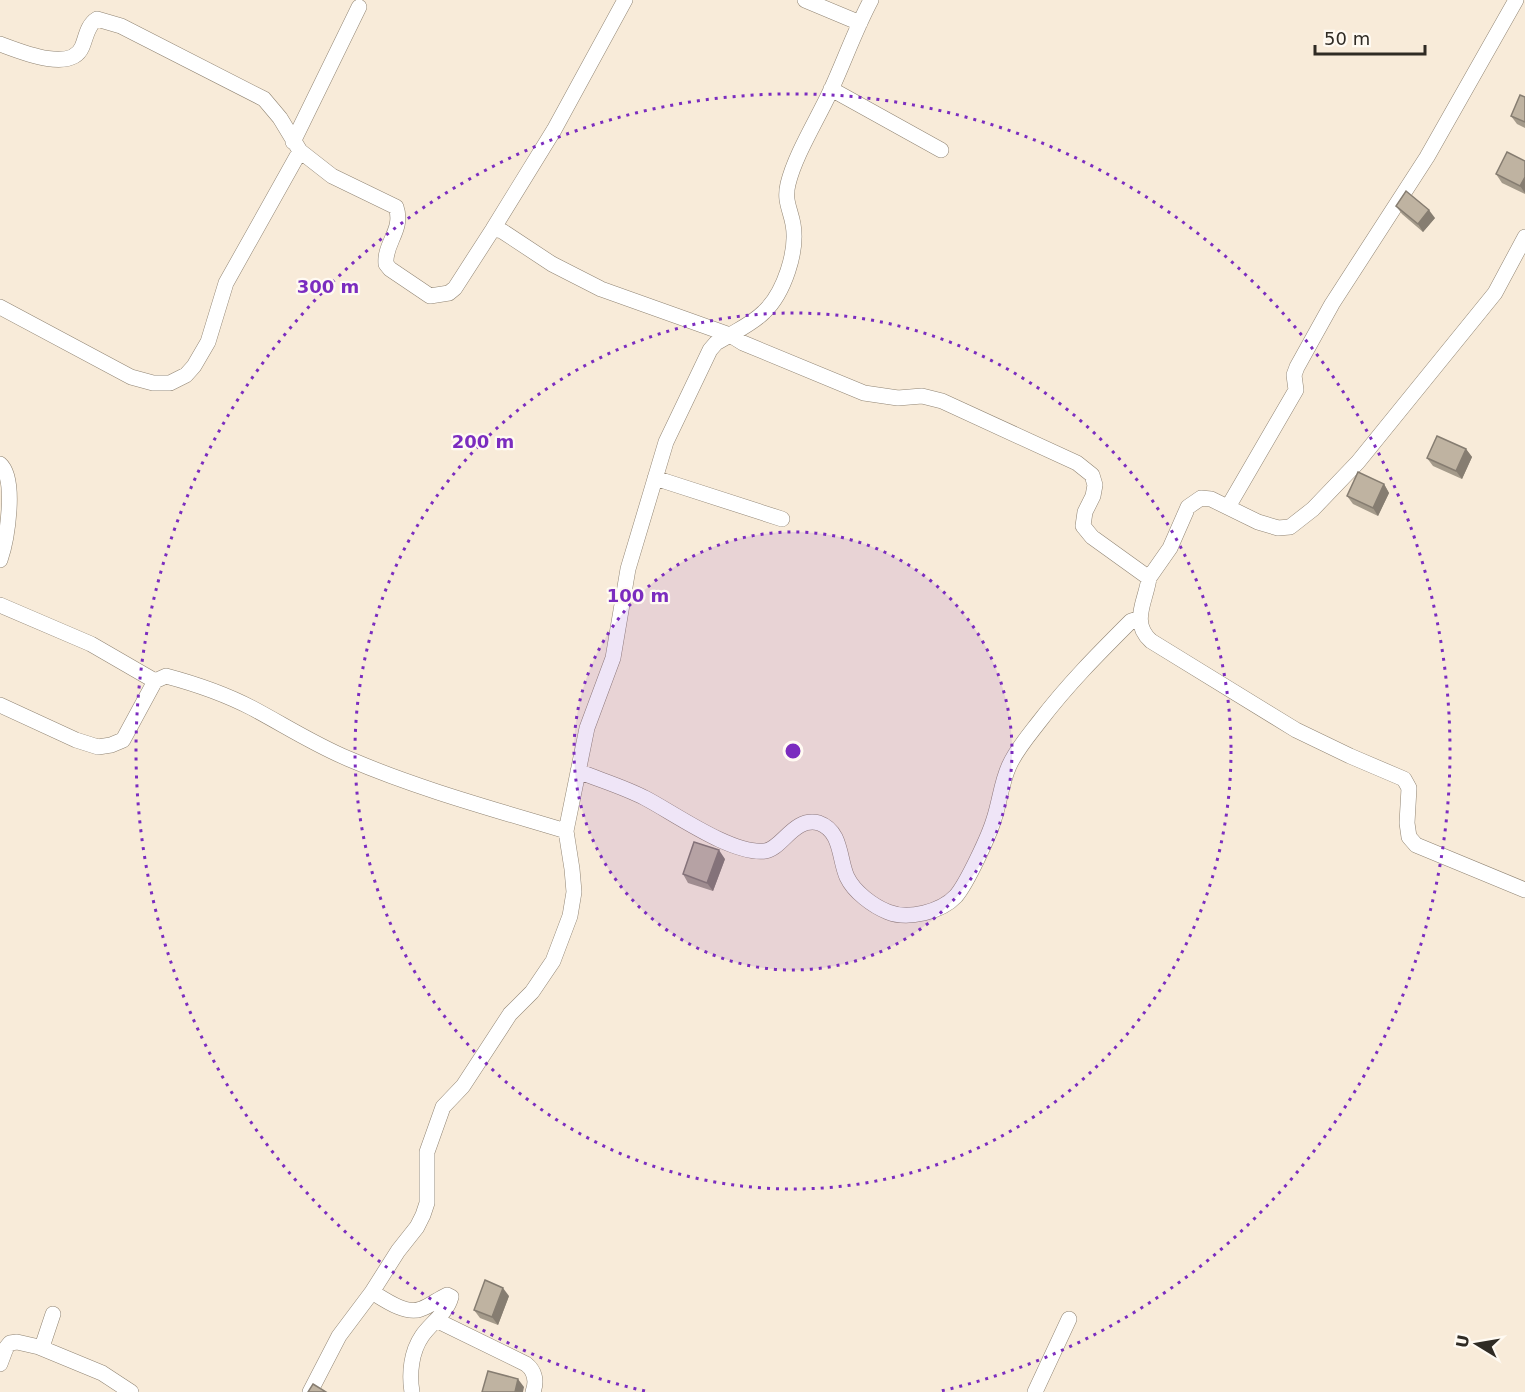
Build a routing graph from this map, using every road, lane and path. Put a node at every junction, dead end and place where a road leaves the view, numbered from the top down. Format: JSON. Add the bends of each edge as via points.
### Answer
{"nodes":[{"id":1,"x":625,"y":0,"type":"edge"},
{"id":2,"x":805,"y":0,"type":"edge"},
{"id":3,"x":871,"y":0,"type":"edge"},
{"id":4,"x":1516,"y":0,"type":"edge"},
{"id":5,"x":359,"y":7,"type":"dead end"},
{"id":6,"x":860,"y":23,"type":"junction"},
{"id":7,"x":0,"y":44,"type":"edge"},
{"id":8,"x":831,"y":89,"type":"junction"},
{"id":9,"x":297,"y":146,"type":"junction"},
{"id":10,"x":941,"y":150,"type":"dead end"},
{"id":11,"x":492,"y":229,"type":"junction"},
{"id":12,"x":1525,"y":237,"type":"edge"},
{"id":13,"x":0,"y":307,"type":"edge"},
{"id":14,"x":730,"y":335,"type":"junction"},
{"id":15,"x":0,"y":464,"type":"edge"},
{"id":16,"x":655,"y":478,"type":"junction"},
{"id":17,"x":1228,"y":507,"type":"junction"},
{"id":18,"x":782,"y":519,"type":"dead end"},
{"id":19,"x":0,"y":560,"type":"edge"},
{"id":20,"x":1149,"y":578,"type":"junction"},
{"id":21,"x":0,"y":605,"type":"edge"},
{"id":22,"x":1140,"y":618,"type":"junction"},
{"id":23,"x":155,"y":681,"type":"junction"},
{"id":24,"x":0,"y":705,"type":"edge"},
{"id":25,"x":578,"y":771,"type":"junction"},
{"id":26,"x":566,"y":831,"type":"junction"},
{"id":27,"x":1525,"y":890,"type":"edge"},
{"id":28,"x":372,"y":1292,"type":"junction"},
{"id":29,"x":53,"y":1314,"type":"dead end"},
{"id":30,"x":1069,"y":1319,"type":"dead end"},
{"id":31,"x":436,"y":1320,"type":"junction"},
{"id":32,"x":39,"y":1347,"type":"junction"},
{"id":33,"x":0,"y":1365,"type":"edge"},
{"id":34,"x":132,"y":1392,"type":"edge"},
{"id":35,"x":310,"y":1392,"type":"edge"},
{"id":36,"x":412,"y":1392,"type":"edge"},
{"id":37,"x":533,"y":1392,"type":"edge"},
{"id":38,"x":1035,"y":1392,"type":"edge"}],
"edges":[{"from":1,"to":11,"type":"street","via":[[554,130]]},
{"from":2,"to":6,"type":"street"},
{"from":3,"to":6,"type":"street"},
{"from":4,"to":17,"type":"street","via":[[1427,157],[1332,304],[1297,367],[1296,390]]},
{"from":5,"to":9,"type":"street"},
{"from":6,"to":8,"type":"street"},
{"from":7,"to":9,"type":"street","via":[[31,55],[71,58],[81,51],[94,21],[121,26],[264,99]]},
{"from":8,"to":10,"type":"street"},
{"from":8,"to":14,"type":"street","via":[[788,183],[787,206],[793,223],[794,248],[791,265],[766,310]]},
{"from":9,"to":11,"type":"street","via":[[332,176],[396,207],[399,222],[386,264],[430,296],[443,296],[455,288]]},
{"from":9,"to":13,"type":"street","via":[[226,283],[208,342],[186,375],[170,383],[131,377]]},
{"from":11,"to":14,"type":"street","via":[[502,231],[552,264],[601,289]]},
{"from":12,"to":17,"type":"street","via":[[1495,293],[1358,462],[1313,509],[1290,527],[1278,528]]},
{"from":14,"to":16,"type":"street","via":[[710,350],[666,442]]},
{"from":14,"to":20,"type":"street","via":[[864,393],[942,401],[1077,463],[1092,475],[1095,485],[1083,526],[1092,537]]},
{"from":15,"to":19,"type":"street","via":[[4,467],[10,502],[7,540]]},
{"from":16,"to":18,"type":"street"},
{"from":16,"to":25,"type":"street","via":[[628,569],[613,658],[587,728]]},
{"from":17,"to":20,"type":"street","via":[[1201,498],[1188,507],[1170,548]]},
{"from":20,"to":22,"type":"street"},
{"from":21,"to":23,"type":"street","via":[[91,644]]},
{"from":22,"to":25,"type":"street","via":[[1131,621],[1068,685],[1026,739],[1009,765],[994,819],[964,885],[954,898],[928,911],[901,915],[888,912],[860,894],[846,875],[842,854],[825,826],[806,823],[765,851],[743,848],[682,820],[644,797]]},
{"from":22,"to":27,"type":"street","via":[[1144,634],[1151,641],[1296,730],[1404,779],[1409,788],[1409,837],[1416,846]]},
{"from":23,"to":24,"type":"street","via":[[123,740],[111,746],[98,747],[76,740]]},
{"from":23,"to":26,"type":"street","via":[[166,676],[212,690],[357,763],[440,794]]},
{"from":25,"to":26,"type":"street"},
{"from":26,"to":28,"type":"street","via":[[574,892],[570,916],[553,962],[510,1014],[463,1086],[443,1107],[427,1152],[427,1203],[423,1215]]},
{"from":28,"to":31,"type":"street","via":[[414,1312],[450,1296]]},
{"from":28,"to":35,"type":"street","via":[[339,1336]]},
{"from":29,"to":32,"type":"street"},
{"from":30,"to":38,"type":"street"},
{"from":31,"to":36,"type":"street","via":[[421,1337],[412,1361]]},
{"from":31,"to":37,"type":"street","via":[[526,1364],[535,1374]]},
{"from":32,"to":33,"type":"street","via":[[10,1343]]},
{"from":32,"to":34,"type":"street","via":[[102,1373]]}]}
